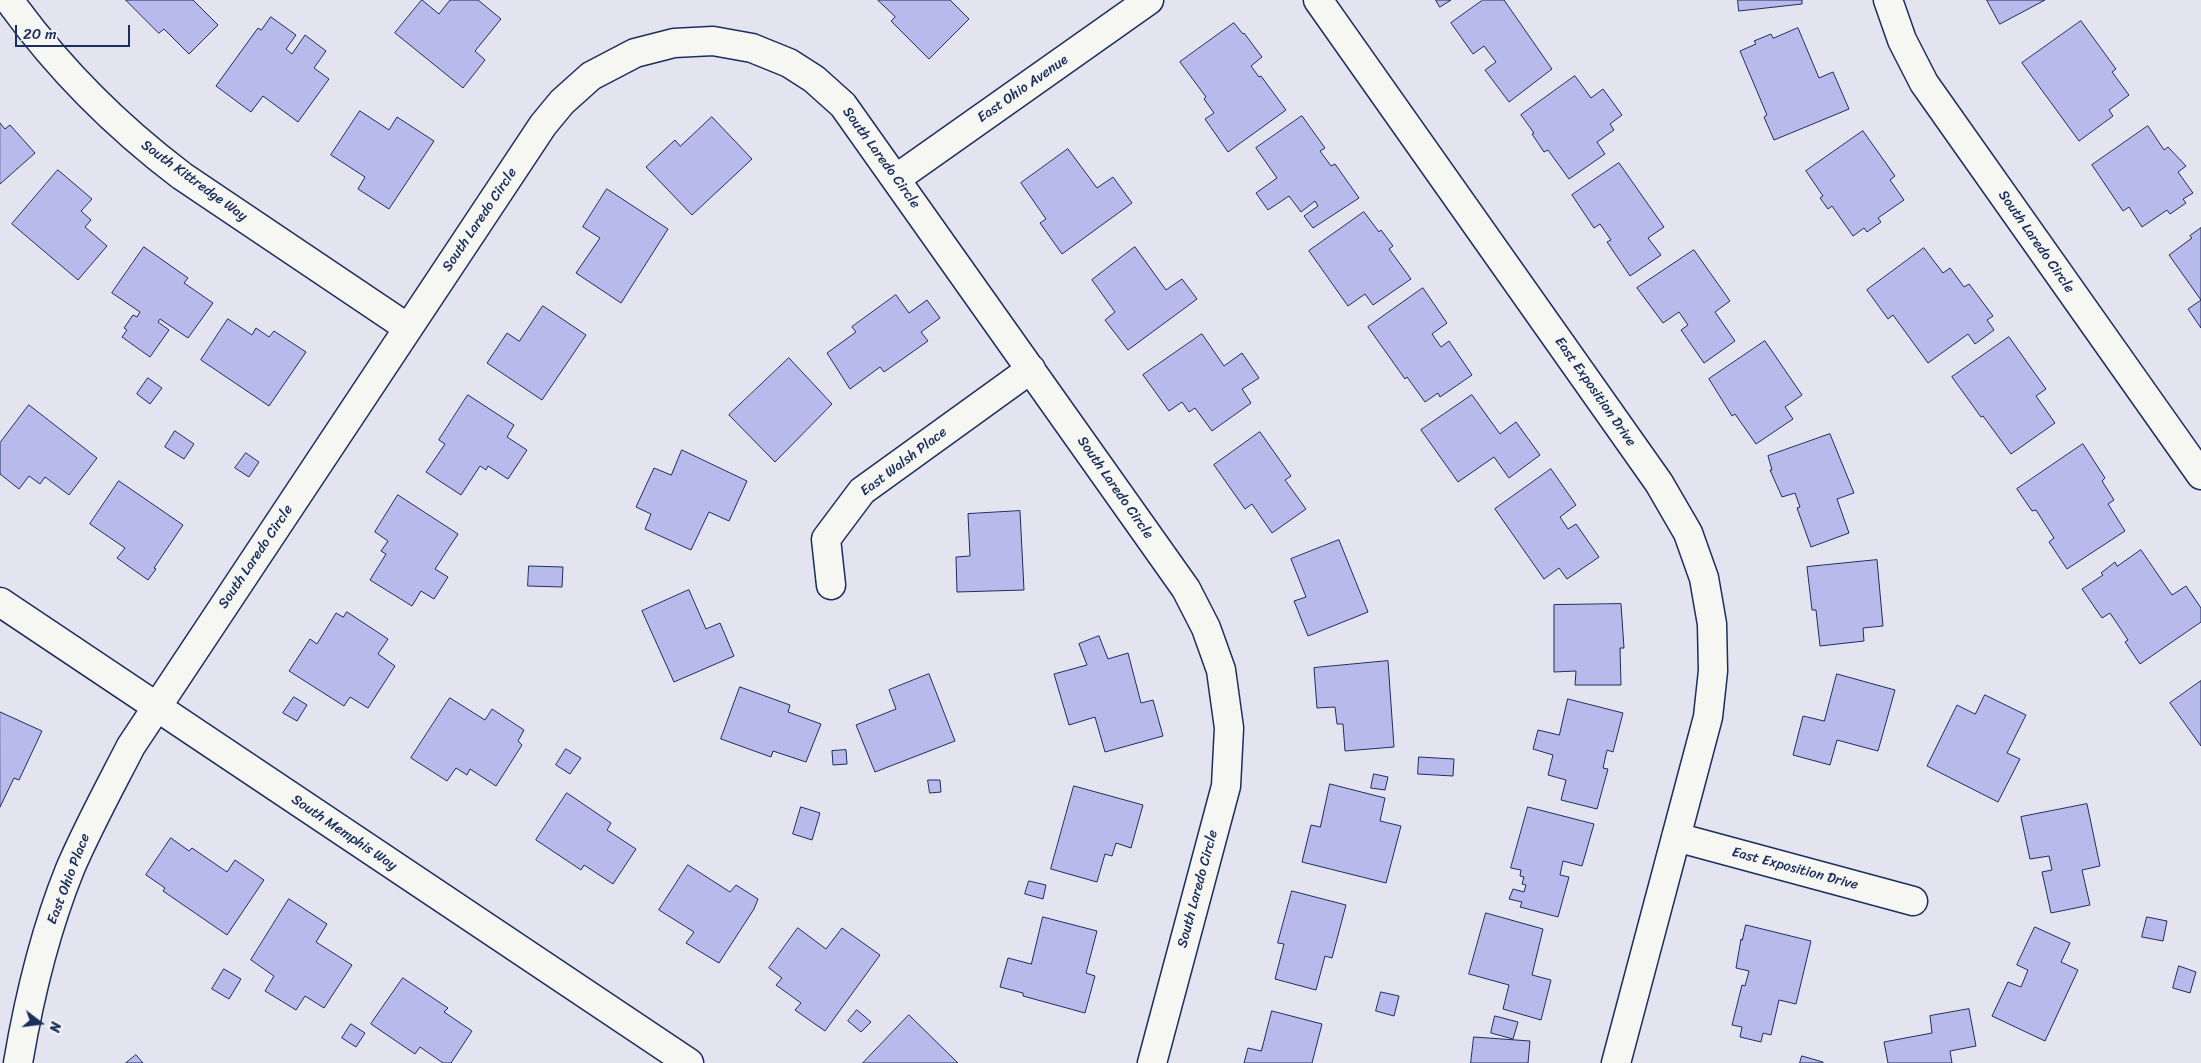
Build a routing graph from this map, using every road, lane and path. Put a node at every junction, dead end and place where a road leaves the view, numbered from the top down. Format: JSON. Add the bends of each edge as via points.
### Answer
{"nodes":[{"id":1,"x":9,"y":0,"type":"edge"},
{"id":2,"x":1149,"y":0,"type":"edge"},
{"id":3,"x":1318,"y":0,"type":"edge"},
{"id":4,"x":1888,"y":0,"type":"edge"},
{"id":5,"x":896,"y":178,"type":"junction"},
{"id":6,"x":408,"y":328,"type":"junction"},
{"id":7,"x":1031,"y":369,"type":"junction"},
{"id":8,"x":2201,"y":476,"type":"edge"},
{"id":9,"x":831,"y":585,"type":"dead end"},
{"id":10,"x":0,"y":602,"type":"edge"},
{"id":11,"x":156,"y":708,"type":"junction"},
{"id":12,"x":1676,"y":837,"type":"junction"},
{"id":13,"x":1913,"y":901,"type":"dead end"},
{"id":14,"x":18,"y":1063,"type":"edge"},
{"id":15,"x":689,"y":1063,"type":"edge"},
{"id":16,"x":1152,"y":1063,"type":"edge"},
{"id":17,"x":1616,"y":1063,"type":"edge"}],
"edges":[{"from":1,"to":6,"type":"street","name":"South Kittredge Way","via":[[84,91],[148,150]]},
{"from":2,"to":5,"type":"street","name":"East Ohio Avenue"},
{"from":3,"to":12,"type":"street","name":"East Exposition Drive","via":[[1659,483],[1688,534],[1704,578],[1712,624],[1713,671],[1708,717]]},
{"from":4,"to":8,"type":"street","name":"South Laredo Circle","via":[[1902,40],[1924,83]]},
{"from":5,"to":6,"type":"street","name":"South Laredo Circle","via":[[843,105],[814,79],[789,63],[752,48],[713,41],[674,43],[635,53],[592,76],[562,102],[543,125]]},
{"from":5,"to":7,"type":"street","name":"South Laredo Circle"},
{"from":6,"to":11,"type":"street","name":"South Laredo Circle"},
{"from":7,"to":9,"type":"street","name":"East Walsh Place","via":[[862,491],[826,539]]},
{"from":7,"to":16,"type":"street","name":"South Laredo Circle","via":[[1186,589],[1206,628],[1221,670],[1229,728],[1226,786]]},
{"from":10,"to":11,"type":"street","name":"South Memphis Way"},
{"from":11,"to":14,"type":"street","name":"East Ohio Place","via":[[131,746],[70,870],[40,958]]},
{"from":11,"to":15,"type":"street","name":"South Memphis Way"},
{"from":12,"to":13,"type":"street","name":"East Exposition Drive"},
{"from":12,"to":17,"type":"street","name":"East Exposition Drive"}]}
